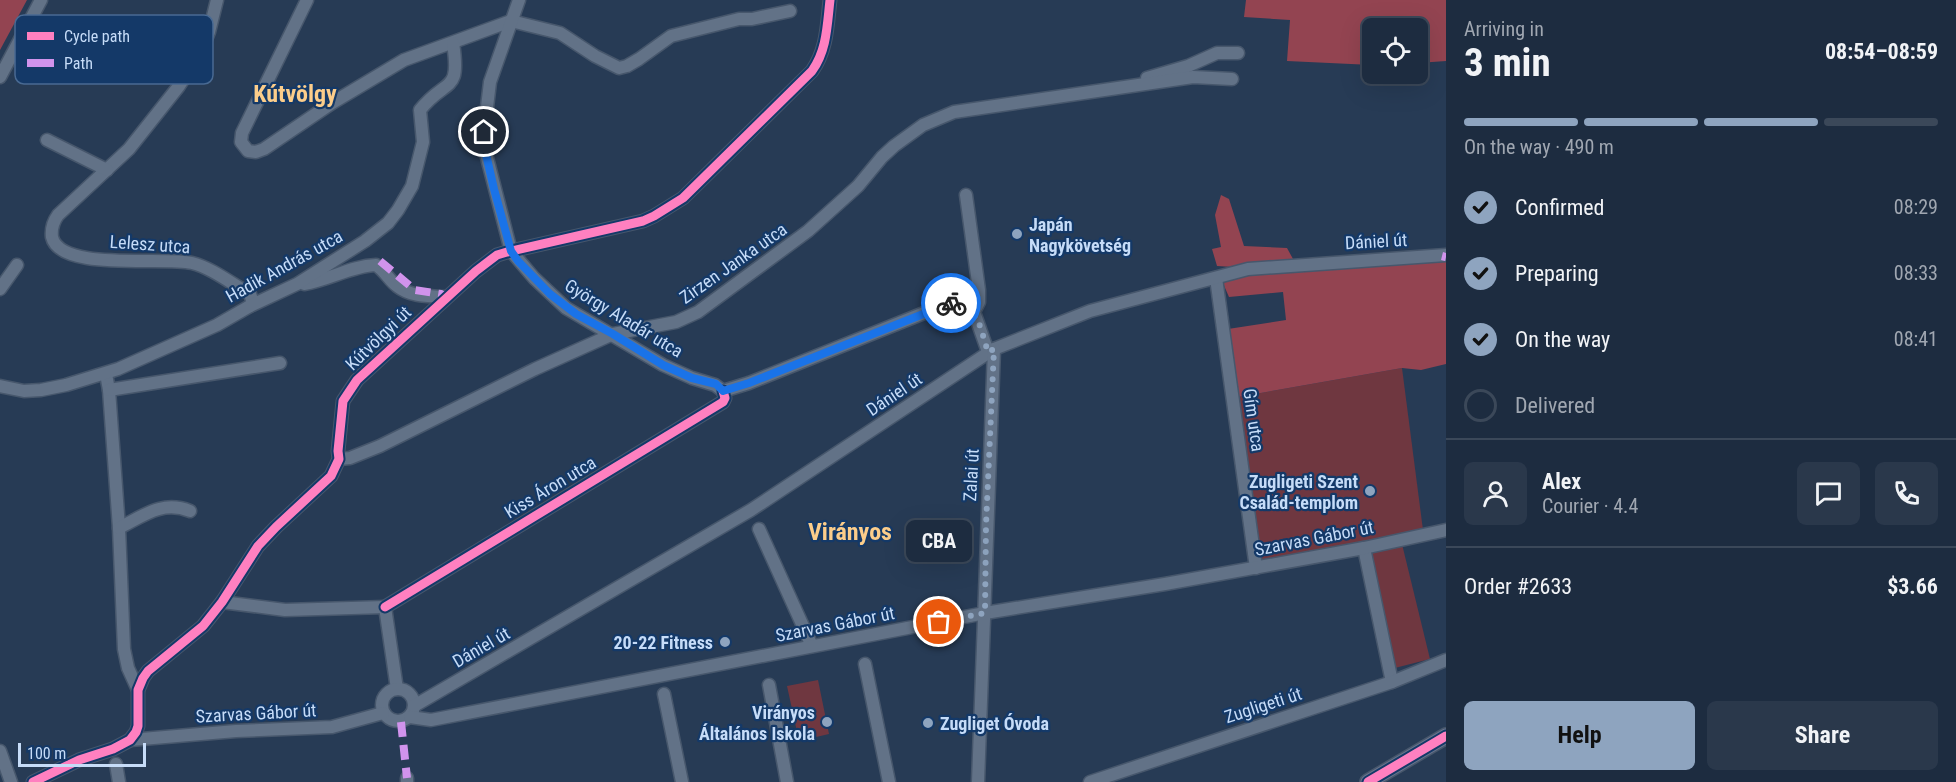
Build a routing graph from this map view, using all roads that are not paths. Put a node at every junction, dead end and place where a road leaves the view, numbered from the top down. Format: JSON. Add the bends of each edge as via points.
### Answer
{"nodes":[{"id":1,"x":40,"y":0,"type":"edge"},
{"id":2,"x":217,"y":0,"type":"edge"},
{"id":3,"x":307,"y":0,"type":"edge"},
{"id":4,"x":519,"y":0,"type":"edge"},
{"id":5,"x":830,"y":0,"type":"edge"},
{"id":6,"x":790,"y":11,"type":"dead end"},
{"id":7,"x":32,"y":15,"type":"edge"},
{"id":8,"x":213,"y":16,"type":"edge"},
{"id":9,"x":511,"y":21,"type":"junction"},
{"id":10,"x":453,"y":43,"type":"junction"},
{"id":11,"x":15,"y":48,"type":"edge"},
{"id":12,"x":1238,"y":53,"type":"dead end"},
{"id":13,"x":0,"y":77,"type":"edge"},
{"id":14,"x":1233,"y":79,"type":"dead end"},
{"id":15,"x":179,"y":84,"type":"edge"},
{"id":16,"x":1129,"y":86,"type":"junction"},
{"id":17,"x":47,"y":140,"type":"dead end"},
{"id":18,"x":107,"y":170,"type":"junction"},
{"id":19,"x":966,"y":195,"type":"dead end"},
{"id":20,"x":511,"y":251,"type":"junction"},
{"id":21,"x":1446,"y":255,"type":"edge"},
{"id":22,"x":18,"y":265,"type":"dead end"},
{"id":23,"x":1216,"y":278,"type":"junction"},
{"id":24,"x":297,"y":284,"type":"junction"},
{"id":25,"x":0,"y":288,"type":"edge"},
{"id":26,"x":445,"y":297,"type":"junction"},
{"id":27,"x":250,"y":306,"type":"junction"},
{"id":28,"x":975,"y":312,"type":"junction"},
{"id":29,"x":613,"y":334,"type":"junction"},
{"id":30,"x":991,"y":351,"type":"junction"},
{"id":31,"x":280,"y":363,"type":"dead end"},
{"id":32,"x":106,"y":374,"type":"junction"},
{"id":33,"x":0,"y":386,"type":"edge"},
{"id":34,"x":109,"y":390,"type":"junction"},
{"id":35,"x":723,"y":391,"type":"junction"},
{"id":36,"x":339,"y":459,"type":"junction"},
{"id":37,"x":190,"y":511,"type":"dead end"},
{"id":38,"x":119,"y":528,"type":"junction"},
{"id":39,"x":759,"y":529,"type":"dead end"},
{"id":40,"x":1446,"y":530,"type":"edge"},
{"id":41,"x":1364,"y":548,"type":"junction"},
{"id":42,"x":1256,"y":568,"type":"junction"},
{"id":43,"x":222,"y":602,"type":"junction"},
{"id":44,"x":385,"y":607,"type":"junction"},
{"id":45,"x":985,"y":613,"type":"junction"},
{"id":46,"x":812,"y":646,"type":"junction"},
{"id":47,"x":1446,"y":660,"type":"edge"},
{"id":48,"x":865,"y":664,"type":"dead end"},
{"id":49,"x":1392,"y":682,"type":"junction"},
{"id":50,"x":769,"y":685,"type":"dead end"},
{"id":51,"x":397,"y":689,"type":"junction"},
{"id":52,"x":138,"y":690,"type":"junction"},
{"id":53,"x":664,"y":693,"type":"dead end"},
{"id":54,"x":412,"y":711,"type":"junction"},
{"id":55,"x":383,"y":713,"type":"junction"},
{"id":56,"x":1446,"y":736,"type":"edge"},
{"id":57,"x":130,"y":740,"type":"junction"},
{"id":58,"x":0,"y":751,"type":"edge"},
{"id":59,"x":116,"y":764,"type":"dead end"},
{"id":60,"x":10,"y":782,"type":"edge"},
{"id":61,"x":33,"y":782,"type":"edge"},
{"id":62,"x":119,"y":782,"type":"edge"},
{"id":63,"x":682,"y":782,"type":"edge"},
{"id":64,"x":787,"y":782,"type":"edge"},
{"id":65,"x":889,"y":782,"type":"edge"},
{"id":66,"x":978,"y":782,"type":"edge"},
{"id":67,"x":1090,"y":782,"type":"edge"},
{"id":68,"x":1368,"y":782,"type":"edge"}],
"edges":[{"from":1,"to":7,"type":"street"},
{"from":2,"to":8,"type":"street"},
{"from":3,"to":10,"type":"street","via":[[242,133],[241,142],[248,151],[264,149],[404,60]]},
{"from":4,"to":9,"type":"street","name":"György Aladár utca"},
{"from":5,"to":20,"type":"street","name":"Kútvölgyi út","via":[[824,49],[812,71],[683,198],[643,221]]},
{"from":6,"to":9,"type":"street","via":[[671,36],[619,68],[560,33]]},
{"from":9,"to":10,"type":"street"},
{"from":9,"to":20,"type":"street","name":"György Aladár utca","via":[[490,82],[484,132],[485,150]]},
{"from":10,"to":24,"type":"street","name":"Hadik András utca","via":[[454,79],[420,110],[420,158],[412,186],[398,210],[365,242]]},
{"from":11,"to":13,"type":"street"},
{"from":12,"to":16,"type":"street","name":"Zirzen Janka utca","via":[[1217,53]]},
{"from":14,"to":16,"type":"street","name":"Zirzen Janka utca","via":[[1193,77]]},
{"from":15,"to":18,"type":"street","via":[[129,149]]},
{"from":16,"to":29,"type":"street","name":"Zirzen Janka utca","via":[[939,117],[894,146],[816,225],[710,305],[676,322]]},
{"from":17,"to":18,"type":"street"},
{"from":18,"to":27,"type":"street","name":"Lelesz utca","via":[[54,220],[54,242],[67,253],[84,259],[192,263],[250,294]]},
{"from":19,"to":28,"type":"street","name":"Zalai út","via":[[980,290]]},
{"from":20,"to":26,"type":"street","name":"Kútvölgyi út","via":[[497,255]]},
{"from":20,"to":29,"type":"street","name":"György Aladár utca","via":[[566,308]]},
{"from":21,"to":23,"type":"street","name":"Dániel út","via":[[1248,268]]},
{"from":22,"to":25,"type":"street"},
{"from":23,"to":30,"type":"street","name":"Dániel út","via":[[1090,311]]},
{"from":23,"to":42,"type":"street","name":"Gím utca"},
{"from":24,"to":26,"type":"street","via":[[376,264],[395,285],[411,294]]},
{"from":24,"to":27,"type":"street","name":"Hadik András utca"},
{"from":26,"to":36,"type":"street","name":"Kútvölgyi út","via":[[347,393],[341,411]]},
{"from":27,"to":32,"type":"street","name":"Hadik András utca","via":[[217,325]]},
{"from":28,"to":30,"type":"street","name":"Zalai út"},
{"from":28,"to":35,"type":"street","via":[[958,303],[944,305]]},
{"from":29,"to":35,"type":"street","name":"György Aladár utca","via":[[663,365],[716,384]]},
{"from":29,"to":36,"type":"street","name":"Zirzen Janka utca","via":[[380,446]]},
{"from":30,"to":45,"type":"street","name":"Zalai út"},
{"from":30,"to":54,"type":"street","name":"Dániel út","via":[[752,510]]},
{"from":31,"to":34,"type":"street"},
{"from":32,"to":33,"type":"street","name":"Hadik András utca","via":[[41,390]]},
{"from":32,"to":34,"type":"street"},
{"from":34,"to":38,"type":"street"},
{"from":35,"to":44,"type":"street","name":"Kiss Áron utca","via":[[723,402]]},
{"from":36,"to":43,"type":"street","via":[[331,476],[258,546]]},
{"from":37,"to":38,"type":"street","via":[[180,507],[156,508]]},
{"from":38,"to":52,"type":"street","via":[[124,649]]},
{"from":39,"to":46,"type":"street"},
{"from":40,"to":41,"type":"street","name":"Szarvas Gábor út"},
{"from":41,"to":42,"type":"street","name":"Szarvas Gábor út"},
{"from":41,"to":49,"type":"street"},
{"from":42,"to":45,"type":"street","name":"Szarvas Gábor út"},
{"from":43,"to":44,"type":"street","via":[[285,610]]},
{"from":43,"to":52,"type":"street","via":[[203,626],[148,671]]},
{"from":44,"to":51,"type":"street"},
{"from":45,"to":46,"type":"street","name":"Szarvas Gábor út"},
{"from":45,"to":66,"type":"street","name":"Zalai út"},
{"from":46,"to":54,"type":"street","name":"Szarvas Gábor út","via":[[431,720]]},
{"from":47,"to":49,"type":"street","name":"Zugligeti út"},
{"from":48,"to":65,"type":"street"},
{"from":49,"to":67,"type":"street","name":"Zugligeti út"},
{"from":50,"to":64,"type":"street"},
{"from":51,"to":54,"type":"street","via":[[409,694]]},
{"from":51,"to":55,"type":"street","via":[[383,697]]},
{"from":52,"to":57,"type":"street","via":[[138,726]]},
{"from":53,"to":63,"type":"street"},
{"from":54,"to":55,"type":"street","via":[[400,722]]},
{"from":55,"to":57,"type":"street","name":"Szarvas Gábor út","via":[[332,727]]},
{"from":56,"to":68,"type":"main road"},
{"from":57,"to":61,"type":"street"},
{"from":58,"to":60,"type":"street"},
{"from":59,"to":62,"type":"street"}]}
